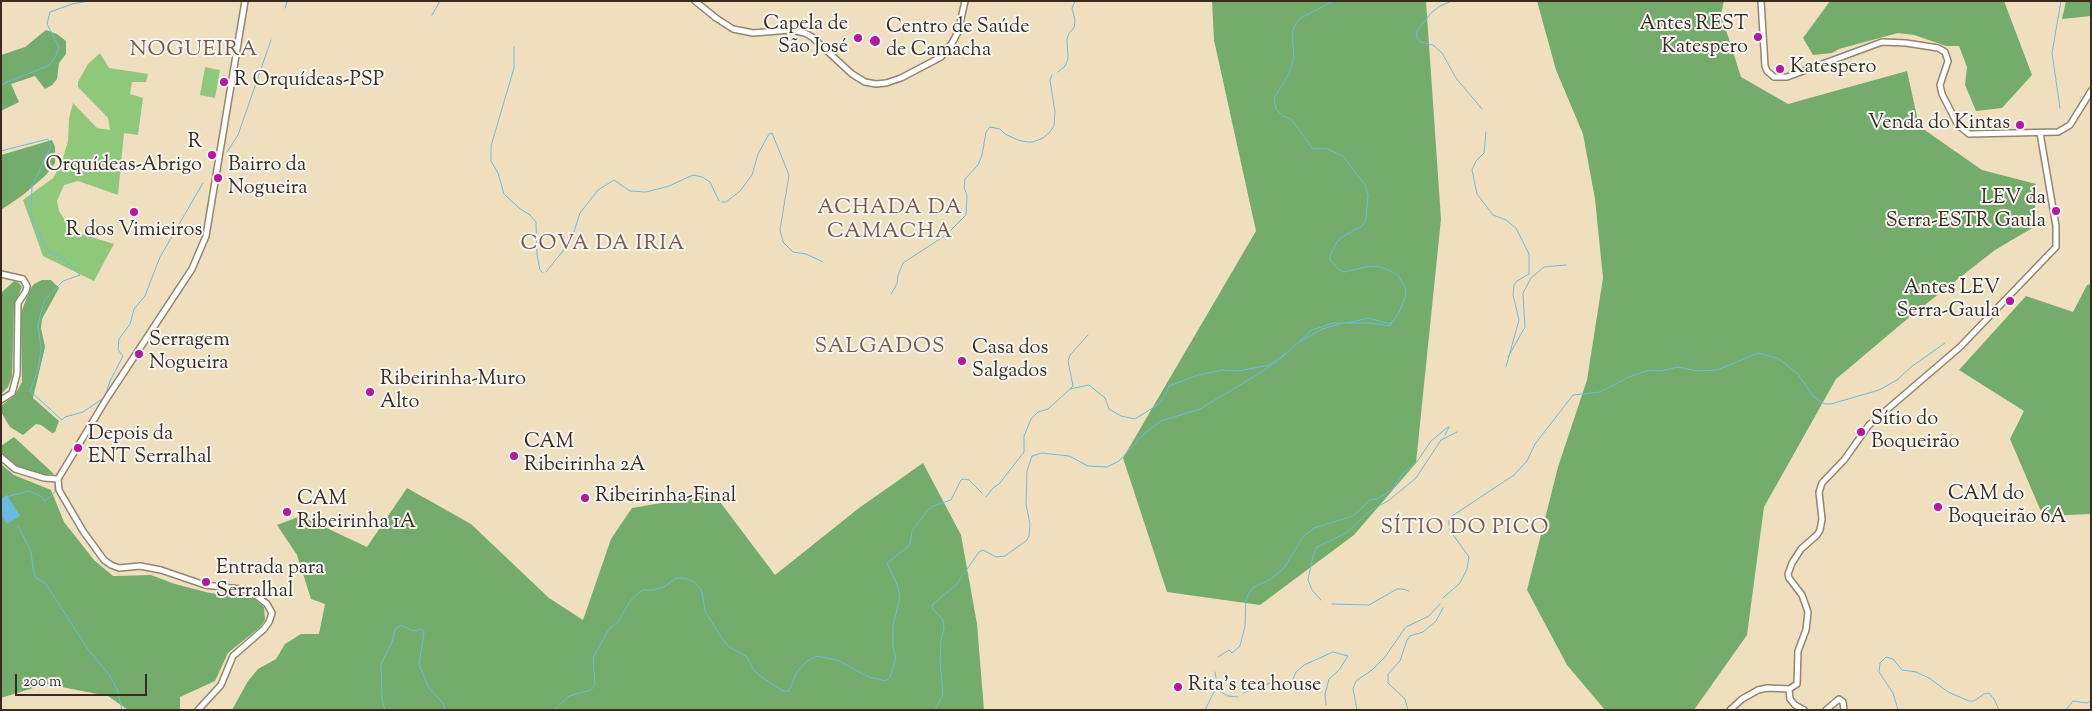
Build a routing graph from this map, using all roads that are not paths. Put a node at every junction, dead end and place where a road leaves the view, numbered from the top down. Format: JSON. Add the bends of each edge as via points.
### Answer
{"nodes":[{"id":1,"x":245,"y":1,"type":"edge"},
{"id":2,"x":695,"y":1,"type":"edge"},
{"id":3,"x":965,"y":1,"type":"edge"},
{"id":4,"x":1761,"y":1,"type":"edge"},
{"id":5,"x":2091,"y":91,"type":"edge"},
{"id":6,"x":2040,"y":133,"type":"junction"},
{"id":7,"x":1,"y":274,"type":"edge"},
{"id":8,"x":1,"y":400,"type":"edge"},
{"id":9,"x":1,"y":457,"type":"edge"},
{"id":10,"x":57,"y":479,"type":"junction"},
{"id":11,"x":1788,"y":689,"type":"junction"},
{"id":12,"x":198,"y":710,"type":"edge"},
{"id":13,"x":1730,"y":710,"type":"edge"},
{"id":14,"x":1804,"y":710,"type":"edge"},
{"id":15,"x":1826,"y":710,"type":"edge"},
{"id":16,"x":1844,"y":710,"type":"edge"}],
"edges":[{"from":1,"to":10,"type":"main road","via":[[206,236],[192,269]]},
{"from":2,"to":3,"type":"main road","via":[[733,29],[753,33],[791,30],[805,33],[852,74],[876,84],[901,78],[941,57],[958,32]]},
{"from":4,"to":6,"type":"main road","via":[[1765,66],[1774,77],[1787,77],[1882,42],[1938,48],[1945,52],[1948,61],[1941,90],[1961,129],[1969,134]]},
{"from":5,"to":6,"type":"main road","via":[[2067,127],[2058,132]]},
{"from":6,"to":11,"type":"main road","via":[[2056,226],[2056,247],[1960,347],[1869,425],[1844,460],[1822,483],[1819,492],[1820,530],[1801,549],[1788,574],[1802,595],[1808,612],[1806,630],[1798,651],[1799,680]]},
{"from":7,"to":8,"type":"main road","via":[[23,279],[27,286],[18,303],[17,374],[12,393]]},
{"from":9,"to":10,"type":"main road","via":[[15,469]]},
{"from":10,"to":12,"type":"main road","via":[[59,490],[83,531],[111,565],[119,568],[140,566],[205,584],[250,590],[267,604],[272,613],[269,622],[233,656],[221,684]]},
{"from":11,"to":13,"type":"main road","via":[[1758,690]]},
{"from":11,"to":14,"type":"main road","via":[[1794,705]]},
{"from":15,"to":16,"type":"main road","via":[[1839,699]]}]}
